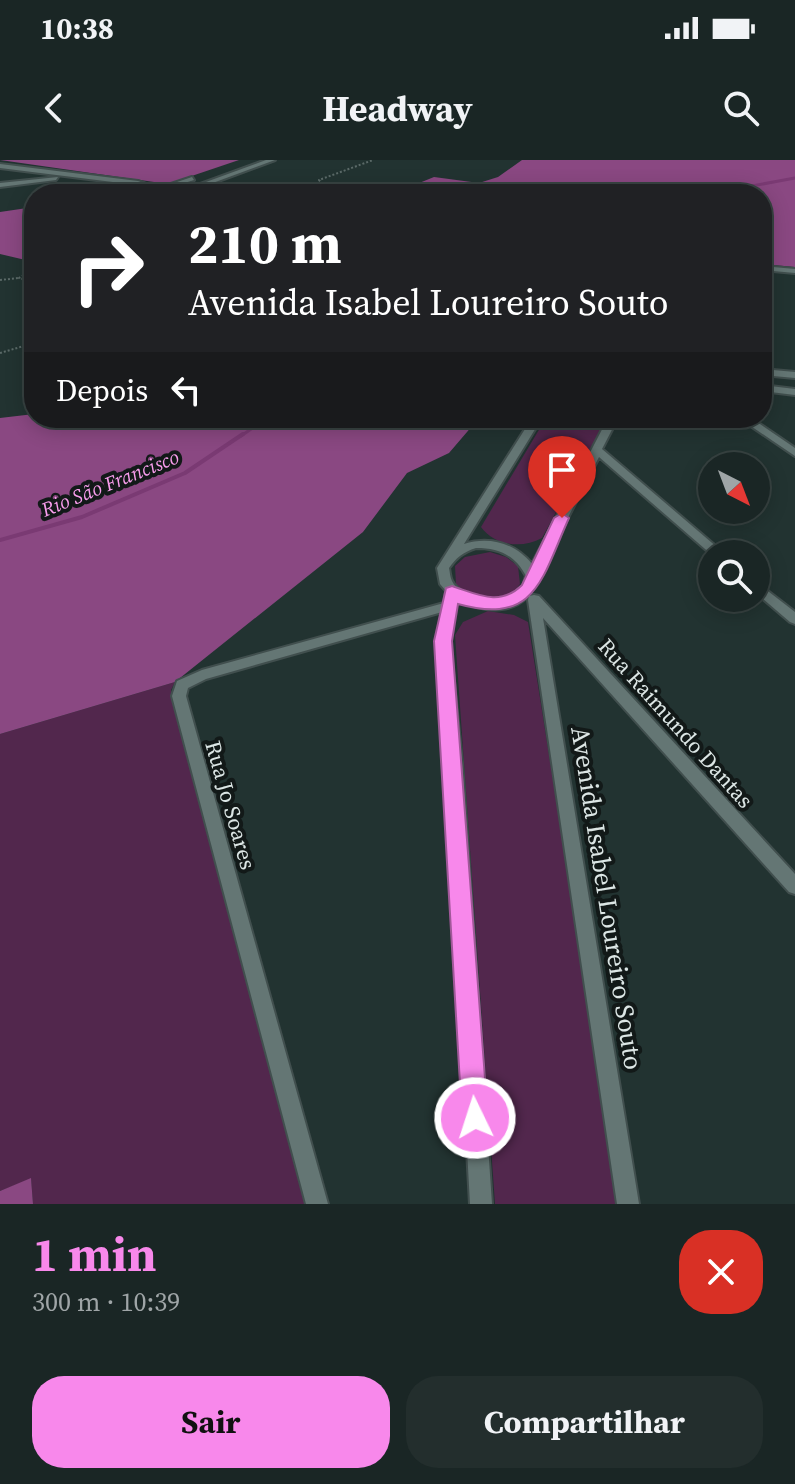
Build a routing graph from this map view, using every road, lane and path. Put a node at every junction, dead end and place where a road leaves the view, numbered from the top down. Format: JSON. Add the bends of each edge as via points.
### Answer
{"nodes":[{"id":1,"x":249,"y":160,"type":"edge"},
{"id":2,"x":272,"y":160,"type":"edge"},
{"id":3,"x":373,"y":160,"type":"edge"},
{"id":4,"x":0,"y":167,"type":"edge"},
{"id":5,"x":65,"y":177,"type":"junction"},
{"id":6,"x":110,"y":184,"type":"edge"},
{"id":7,"x":147,"y":184,"type":"edge"},
{"id":8,"x":179,"y":184,"type":"edge"},
{"id":9,"x":204,"y":184,"type":"edge"},
{"id":10,"x":323,"y":184,"type":"edge"},
{"id":11,"x":0,"y":185,"type":"edge"},
{"id":12,"x":772,"y":269,"type":"edge"},
{"id":13,"x":795,"y":271,"type":"edge"},
{"id":14,"x":24,"y":275,"type":"edge"},
{"id":15,"x":19,"y":278,"type":"junction"},
{"id":16,"x":24,"y":279,"type":"edge"},
{"id":17,"x":0,"y":280,"type":"edge"},
{"id":18,"x":24,"y":346,"type":"edge"},
{"id":19,"x":0,"y":353,"type":"edge"},
{"id":20,"x":772,"y":373,"type":"edge"},
{"id":21,"x":795,"y":375,"type":"edge"},
{"id":22,"x":772,"y":389,"type":"edge"},
{"id":23,"x":795,"y":392,"type":"edge"},
{"id":24,"x":531,"y":428,"type":"edge"},
{"id":25,"x":608,"y":428,"type":"edge"},
{"id":26,"x":759,"y":428,"type":"edge"},
{"id":27,"x":596,"y":449,"type":"junction"},
{"id":28,"x":795,"y":453,"type":"edge"},
{"id":29,"x":703,"y":540,"type":"edge"},
{"id":30,"x":452,"y":554,"type":"junction"},
{"id":31,"x":532,"y":588,"type":"junction"},
{"id":32,"x":770,"y":598,"type":"edge"},
{"id":33,"x":450,"y":599,"type":"junction"},
{"id":34,"x":795,"y":619,"type":"edge"},
{"id":35,"x":795,"y":886,"type":"edge"},
{"id":36,"x":317,"y":1204,"type":"edge"},
{"id":37,"x":481,"y":1204,"type":"edge"},
{"id":38,"x":628,"y":1204,"type":"edge"}],
"edges":[{"from":1,"to":8,"type":"street"},
{"from":2,"to":9,"type":"street"},
{"from":3,"to":10,"type":"path","via":[[319,180]]},
{"from":4,"to":5,"type":"street"},
{"from":4,"to":7,"type":"street"},
{"from":5,"to":6,"type":"street"},
{"from":5,"to":11,"type":"street"},
{"from":12,"to":13,"type":"street"},
{"from":14,"to":15,"type":"path"},
{"from":15,"to":16,"type":"path"},
{"from":15,"to":17,"type":"path"},
{"from":18,"to":19,"type":"path"},
{"from":20,"to":21,"type":"street"},
{"from":22,"to":23,"type":"street"},
{"from":24,"to":30,"type":"street"},
{"from":25,"to":27,"type":"street"},
{"from":26,"to":28,"type":"street"},
{"from":27,"to":29,"type":"street"},
{"from":27,"to":31,"type":"street"},
{"from":30,"to":31,"type":"street","via":[[479,544],[509,548],[529,565]]},
{"from":30,"to":33,"type":"street","via":[[442,576]]},
{"from":31,"to":33,"type":"street","via":[[494,605]]},
{"from":31,"to":35,"type":"street","name":"Rua Raimundo Dantas"},
{"from":31,"to":38,"type":"street","name":"Avenida Isabel Loureiro Souto"},
{"from":32,"to":34,"type":"street"},
{"from":33,"to":36,"type":"street","name":"Rua Jo Soares","via":[[202,675],[182,685],[179,696]]},
{"from":33,"to":37,"type":"street","via":[[443,641]]}]}
